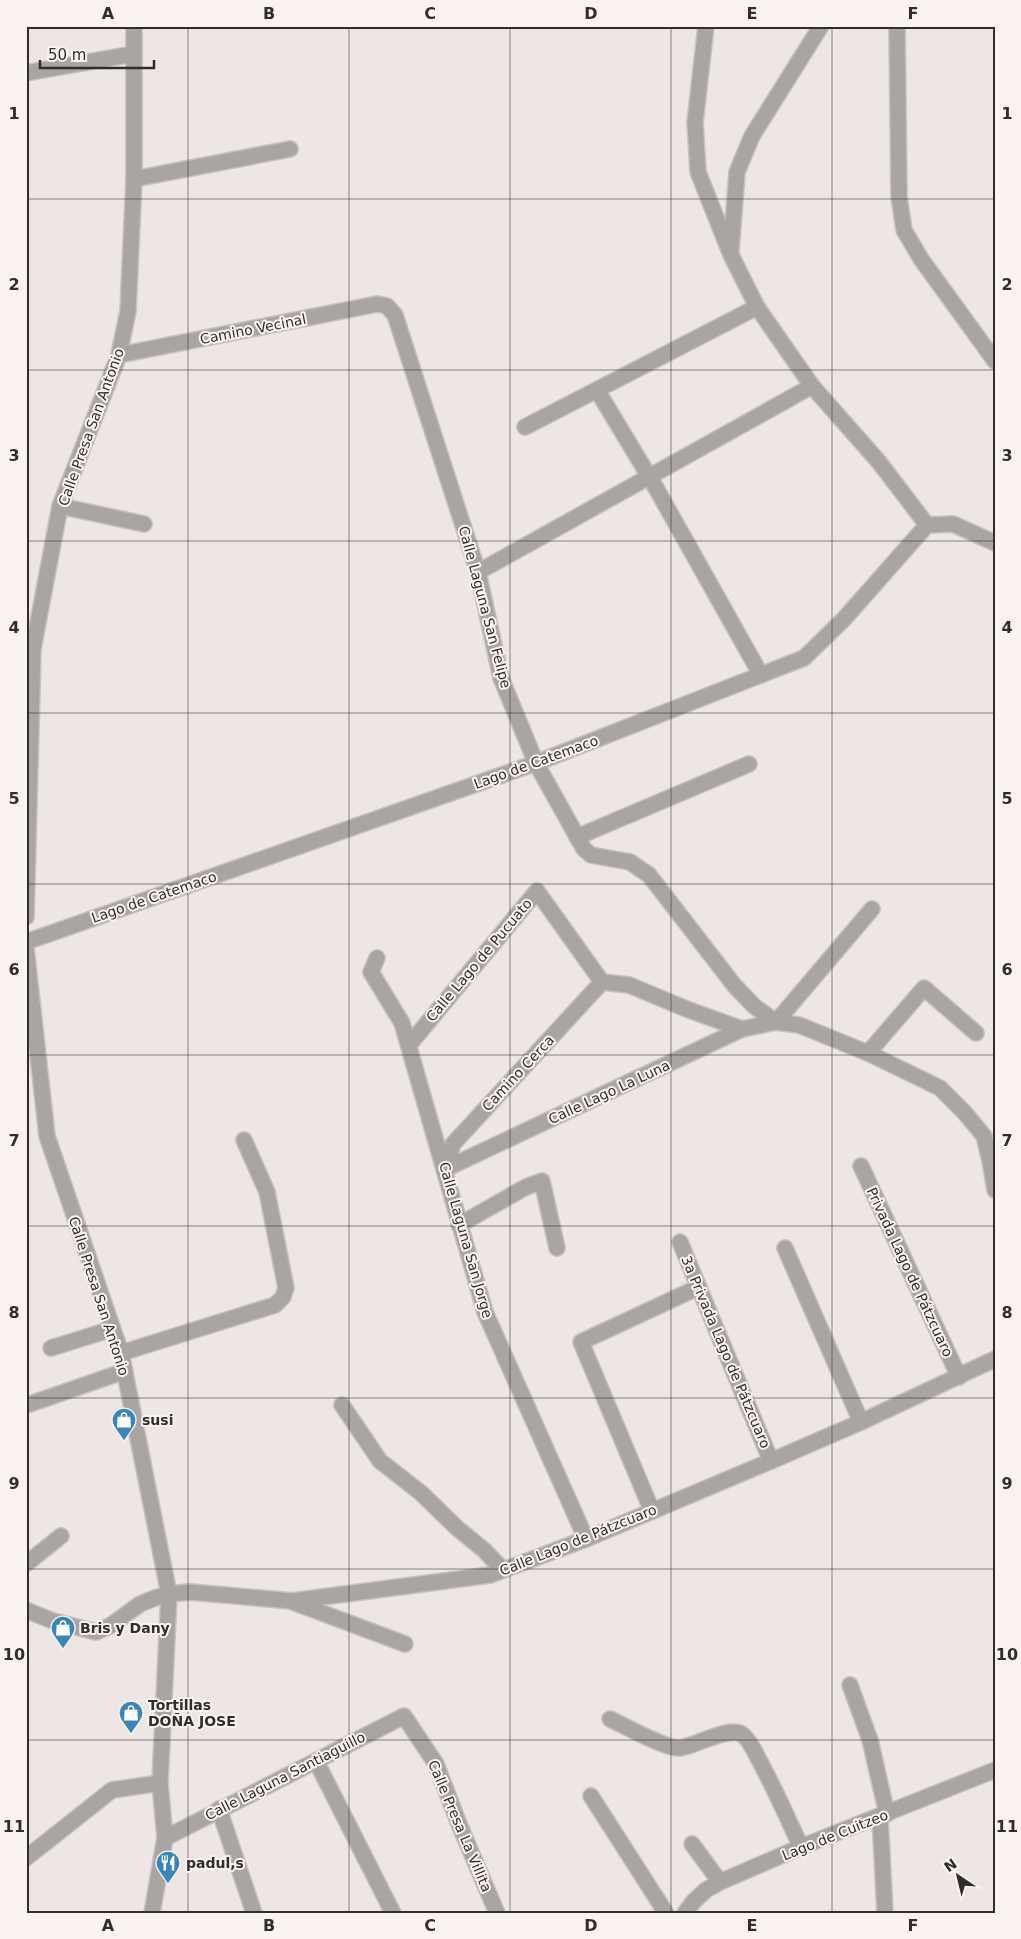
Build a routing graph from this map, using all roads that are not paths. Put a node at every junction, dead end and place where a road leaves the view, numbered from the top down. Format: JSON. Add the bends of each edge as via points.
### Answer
{"nodes":[{"id":1,"x":134,"y":26,"type":"edge"},
{"id":2,"x":706,"y":26,"type":"edge"},
{"id":3,"x":821,"y":26,"type":"edge"},
{"id":4,"x":897,"y":26,"type":"edge"},
{"id":5,"x":133,"y":54,"type":"junction"},
{"id":6,"x":26,"y":73,"type":"edge"},
{"id":7,"x":290,"y":149,"type":"dead end"},
{"id":8,"x":134,"y":178,"type":"junction"},
{"id":9,"x":731,"y":255,"type":"junction"},
{"id":10,"x":387,"y":306,"type":"joint"},
{"id":11,"x":757,"y":307,"type":"junction"},
{"id":12,"x":119,"y":355,"type":"junction"},
{"id":13,"x":995,"y":361,"type":"edge"},
{"id":14,"x":812,"y":386,"type":"junction"},
{"id":15,"x":598,"y":390,"type":"junction"},
{"id":16,"x":525,"y":427,"type":"dead end"},
{"id":17,"x":649,"y":477,"type":"junction"},
{"id":18,"x":60,"y":506,"type":"junction"},
{"id":19,"x":144,"y":524,"type":"dead end"},
{"id":20,"x":928,"y":525,"type":"junction"},
{"id":21,"x":995,"y":543,"type":"edge"},
{"id":22,"x":478,"y":572,"type":"junction"},
{"id":23,"x":761,"y":675,"type":"junction"},
{"id":24,"x":536,"y":763,"type":"junction"},
{"id":25,"x":749,"y":764,"type":"dead end"},
{"id":26,"x":577,"y":837,"type":"junction"},
{"id":27,"x":872,"y":909,"type":"dead end"},
{"id":28,"x":26,"y":917,"type":"edge"},
{"id":29,"x":26,"y":942,"type":"edge"},
{"id":30,"x":26,"y":948,"type":"edge"},
{"id":31,"x":377,"y":958,"type":"dead end"},
{"id":32,"x":602,"y":982,"type":"junction"},
{"id":33,"x":776,"y":1022,"type":"junction"},
{"id":34,"x":742,"y":1029,"type":"junction"},
{"id":35,"x":976,"y":1033,"type":"dead end"},
{"id":36,"x":409,"y":1045,"type":"junction"},
{"id":37,"x":868,"y":1053,"type":"junction"},
{"id":38,"x":244,"y":1140,"type":"dead end"},
{"id":39,"x":861,"y":1166,"type":"dead end"},
{"id":40,"x":445,"y":1169,"type":"junction"},
{"id":41,"x":995,"y":1190,"type":"edge"},
{"id":42,"x":459,"y":1225,"type":"junction"},
{"id":43,"x":680,"y":1242,"type":"dead end"},
{"id":44,"x":557,"y":1248,"type":"dead end"},
{"id":45,"x":786,"y":1248,"type":"dead end"},
{"id":46,"x":699,"y":1286,"type":"junction"},
{"id":47,"x":112,"y":1329,"type":"junction"},
{"id":48,"x":51,"y":1348,"type":"dead end"},
{"id":49,"x":120,"y":1353,"type":"junction"},
{"id":50,"x":995,"y":1359,"type":"edge"},
{"id":51,"x":125,"y":1371,"type":"junction"},
{"id":52,"x":959,"y":1377,"type":"junction"},
{"id":53,"x":27,"y":1405,"type":"edge"},
{"id":54,"x":342,"y":1405,"type":"dead end"},
{"id":55,"x":861,"y":1422,"type":"junction"},
{"id":56,"x":772,"y":1461,"type":"junction"},
{"id":57,"x":652,"y":1511,"type":"junction"},
{"id":58,"x":60,"y":1536,"type":"dead end"},
{"id":59,"x":586,"y":1540,"type":"junction"},
{"id":60,"x":26,"y":1564,"type":"edge"},
{"id":61,"x":503,"y":1570,"type":"junction"},
{"id":62,"x":169,"y":1594,"type":"junction"},
{"id":63,"x":292,"y":1601,"type":"junction"},
{"id":64,"x":26,"y":1610,"type":"edge"},
{"id":65,"x":405,"y":1644,"type":"dead end"},
{"id":66,"x":850,"y":1685,"type":"dead end"},
{"id":67,"x":404,"y":1716,"type":"joint"},
{"id":68,"x":610,"y":1719,"type":"dead end"},
{"id":69,"x":316,"y":1761,"type":"junction"},
{"id":70,"x":995,"y":1770,"type":"edge"},
{"id":71,"x":160,"y":1783,"type":"junction"},
{"id":72,"x":591,"y":1796,"type":"dead end"},
{"id":73,"x":219,"y":1809,"type":"junction"},
{"id":74,"x":884,"y":1816,"type":"junction"},
{"id":75,"x":165,"y":1838,"type":"junction"},
{"id":76,"x":692,"y":1844,"type":"dead end"},
{"id":77,"x":801,"y":1848,"type":"junction"},
{"id":78,"x":26,"y":1858,"type":"edge"},
{"id":79,"x":720,"y":1882,"type":"junction"},
{"id":80,"x":152,"y":1913,"type":"edge"},
{"id":81,"x":254,"y":1913,"type":"edge"},
{"id":82,"x":393,"y":1913,"type":"edge"},
{"id":83,"x":498,"y":1913,"type":"edge"},
{"id":84,"x":666,"y":1913,"type":"edge"},
{"id":85,"x":685,"y":1913,"type":"edge"},
{"id":86,"x":885,"y":1913,"type":"edge"}],
"edges":[{"from":1,"to":5,"type":"street","name":"Calle Presa San Antonio"},
{"from":2,"to":9,"type":"street","via":[[695,122],[698,172]]},
{"from":3,"to":9,"type":"street","via":[[752,136],[737,172]]},
{"from":4,"to":13,"type":"street","via":[[899,197],[904,230],[921,260]]},
{"from":5,"to":6,"type":"street"},
{"from":5,"to":8,"type":"street","name":"Calle Presa San Antonio"},
{"from":7,"to":8,"type":"street"},
{"from":8,"to":12,"type":"street","name":"Calle Presa San Antonio","via":[[128,311]]},
{"from":9,"to":11,"type":"street"},
{"from":10,"to":12,"type":"street","name":"Camino Vecinal","via":[[377,304]]},
{"from":10,"to":22,"type":"street","name":"Calle Laguna San Felipe","via":[[395,315]]},
{"from":11,"to":14,"type":"street"},
{"from":11,"to":15,"type":"street"},
{"from":12,"to":18,"type":"street","name":"Calle Presa San Antonio"},
{"from":14,"to":17,"type":"street"},
{"from":14,"to":20,"type":"street"},
{"from":15,"to":16,"type":"street"},
{"from":15,"to":17,"type":"street"},
{"from":17,"to":22,"type":"street"},
{"from":17,"to":23,"type":"street"},
{"from":18,"to":19,"type":"street"},
{"from":18,"to":28,"type":"street","name":"Calle Presa San Antonio","via":[[33,648]]},
{"from":20,"to":21,"type":"street","via":[[953,524]]},
{"from":20,"to":23,"type":"street","name":"Lago de Catemaco","via":[[844,619],[804,658]]},
{"from":22,"to":24,"type":"street","name":"Calle Laguna San Felipe","via":[[501,678]]},
{"from":23,"to":24,"type":"street","name":"Lago de Catemaco"},
{"from":24,"to":26,"type":"street","name":"Calle Laguna San Felipe"},
{"from":24,"to":29,"type":"street","name":"Lago de Catemaco"},
{"from":25,"to":26,"type":"street"},
{"from":26,"to":33,"type":"street","name":"Calle Laguna San Felipe","via":[[591,855],[630,862],[650,875],[734,984],[754,1006]]},
{"from":27,"to":33,"type":"street"},
{"from":30,"to":47,"type":"street","name":"Calle Presa San Antonio","via":[[47,1136]]},
{"from":31,"to":36,"type":"street","name":"Calle Laguna San Jorge","via":[[371,972],[402,1023]]},
{"from":32,"to":34,"type":"street","via":[[629,985]]},
{"from":32,"to":36,"type":"street","name":"Calle Lago de Pucuato","via":[[537,891]]},
{"from":32,"to":40,"type":"street","name":"Camino Cerca","via":[[453,1144]]},
{"from":33,"to":34,"type":"street","name":"Calle Lago La Luna"},
{"from":33,"to":37,"type":"street","name":"Calle Laguna San Felipe","via":[[799,1025]]},
{"from":34,"to":40,"type":"street","name":"Calle Lago La Luna"},
{"from":35,"to":37,"type":"street","via":[[924,988]]},
{"from":36,"to":40,"type":"street","name":"Calle Laguna San Jorge"},
{"from":37,"to":41,"type":"street","name":"Calle Laguna San Felipe","via":[[940,1088],[964,1112],[984,1136]]},
{"from":38,"to":49,"type":"street","via":[[267,1192],[286,1288],[284,1297],[275,1305]]},
{"from":39,"to":52,"type":"street","name":"Privada Lago de Pátzcuaro"},
{"from":40,"to":42,"type":"street","name":"Calle Laguna San Jorge"},
{"from":42,"to":44,"type":"street","via":[[542,1181]]},
{"from":42,"to":59,"type":"street","name":"Calle Laguna San Jorge","via":[[485,1312]]},
{"from":43,"to":46,"type":"street","name":"3a Privada Lago de Pátzcuaro"},
{"from":45,"to":55,"type":"street"},
{"from":46,"to":56,"type":"street","name":"3a Privada Lago de Pátzcuaro"},
{"from":46,"to":57,"type":"street","via":[[581,1342]]},
{"from":47,"to":48,"type":"street"},
{"from":47,"to":49,"type":"street","name":"Calle Presa San Antonio"},
{"from":49,"to":51,"type":"street","name":"Calle Presa San Antonio"},
{"from":50,"to":52,"type":"street","name":"Calle Lago de Pátzcuaro"},
{"from":51,"to":53,"type":"street"},
{"from":51,"to":62,"type":"street","name":"Calle Presa San Antonio"},
{"from":52,"to":55,"type":"street","name":"Calle Lago de Pátzcuaro"},
{"from":54,"to":61,"type":"street","via":[[380,1461],[421,1492]]},
{"from":55,"to":56,"type":"street","name":"Calle Lago de Pátzcuaro"},
{"from":56,"to":57,"type":"street","name":"Calle Lago de Pátzcuaro"},
{"from":57,"to":59,"type":"street","name":"Calle Lago de Pátzcuaro"},
{"from":58,"to":60,"type":"street"},
{"from":59,"to":61,"type":"street","name":"Calle Lago de Pátzcuaro"},
{"from":61,"to":63,"type":"street","name":"Calle Lago de Pátzcuaro","via":[[490,1575]]},
{"from":62,"to":63,"type":"street","name":"Calle Lago de Pátzcuaro","via":[[190,1592]]},
{"from":62,"to":64,"type":"street","name":"Calle Lago de Pátzcuaro","via":[[140,1604],[96,1632]]},
{"from":62,"to":71,"type":"street","name":"Calle Presa San Antonio"},
{"from":63,"to":65,"type":"street"},
{"from":66,"to":74,"type":"street","via":[[870,1740]]},
{"from":67,"to":69,"type":"street","name":"Calle Laguna Santiaguillo"},
{"from":67,"to":83,"type":"street","name":"Calle Presa La Villita","via":[[436,1764],[458,1824]]},
{"from":68,"to":77,"type":"street","via":[[679,1748],[734,1732],[742,1735],[766,1772]]},
{"from":69,"to":73,"type":"street","name":"Calle Laguna Santiaguillo"},
{"from":69,"to":82,"type":"street"},
{"from":70,"to":74,"type":"street","name":"Lago de Cuitzeo"},
{"from":71,"to":75,"type":"street","name":"Calle Presa San Antonio"},
{"from":71,"to":78,"type":"street","via":[[112,1790]]},
{"from":72,"to":84,"type":"street"},
{"from":73,"to":75,"type":"street","name":"Calle Laguna Santiaguillo"},
{"from":73,"to":81,"type":"street"},
{"from":74,"to":77,"type":"street","name":"Lago de Cuitzeo"},
{"from":74,"to":86,"type":"street"},
{"from":75,"to":80,"type":"street","name":"Calle Presa San Antonio"},
{"from":76,"to":79,"type":"street"},
{"from":77,"to":79,"type":"street","name":"Lago de Cuitzeo"},
{"from":79,"to":85,"type":"street","name":"Lago de Cuitzeo","via":[[706,1890]]}]}
